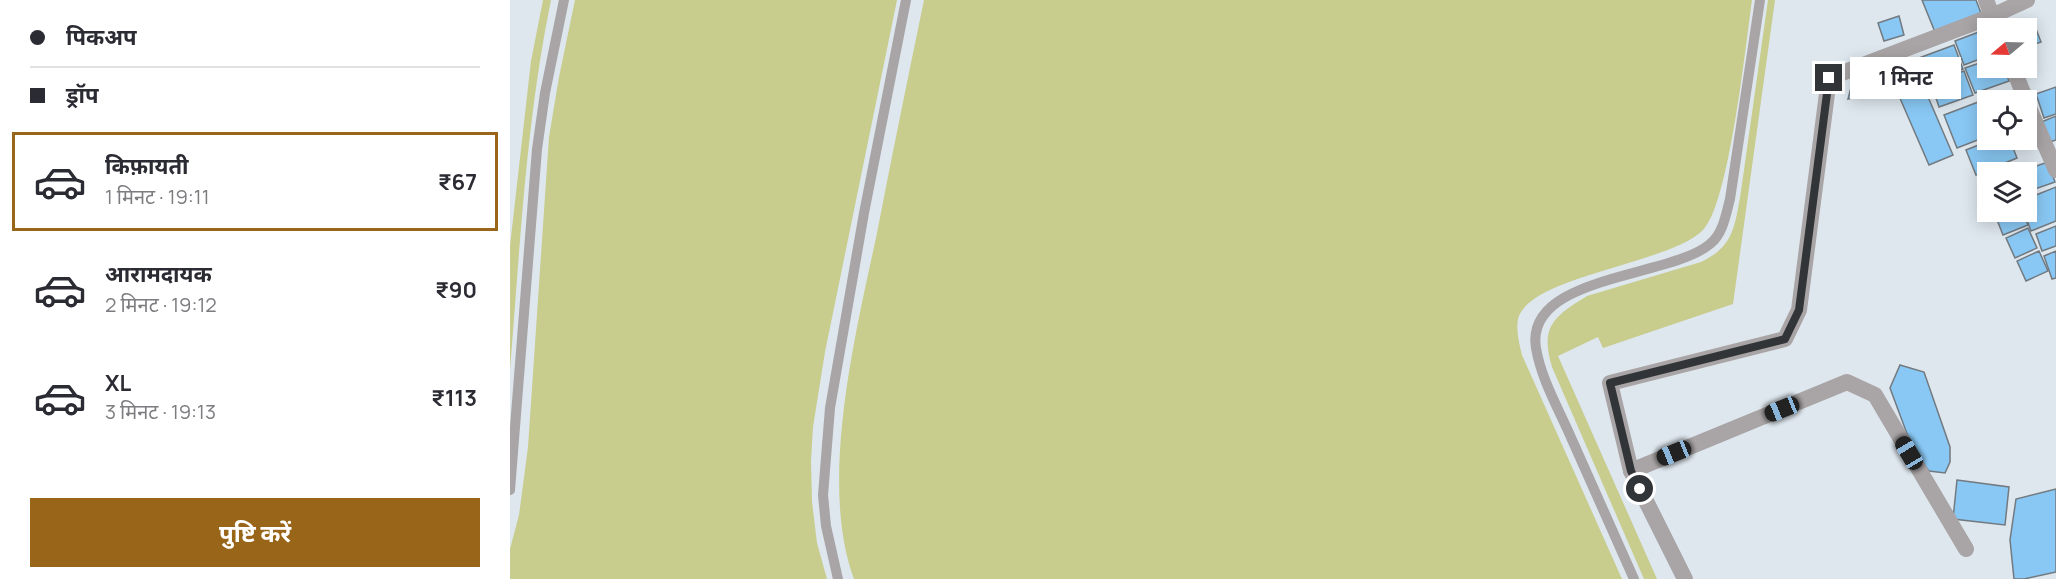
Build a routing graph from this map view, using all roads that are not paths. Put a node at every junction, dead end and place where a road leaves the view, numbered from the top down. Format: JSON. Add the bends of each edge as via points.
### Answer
{"nodes":[{"id":1,"x":564,"y":0,"type":"edge"},
{"id":2,"x":906,"y":0,"type":"edge"},
{"id":3,"x":1760,"y":0,"type":"edge"},
{"id":4,"x":1986,"y":0,"type":"edge"},
{"id":5,"x":2027,"y":0,"type":"edge"},
{"id":6,"x":1993,"y":18,"type":"edge"},
{"id":7,"x":2001,"y":18,"type":"edge"},
{"id":8,"x":1977,"y":28,"type":"edge"},
{"id":9,"x":2037,"y":126,"type":"edge"},
{"id":10,"x":2056,"y":170,"type":"edge"},
{"id":11,"x":1631,"y":471,"type":"junction"},
{"id":12,"x":510,"y":490,"type":"edge"},
{"id":13,"x":1966,"y":549,"type":"dead end"},
{"id":14,"x":838,"y":579,"type":"edge"},
{"id":15,"x":1634,"y":579,"type":"edge"},
{"id":16,"x":1685,"y":579,"type":"edge"}],
"edges":[{"from":1,"to":12,"type":"lane","via":[[537,149]]},
{"from":2,"to":14,"type":"lane","via":[[830,408],[824,495],[826,526]]},
{"from":3,"to":15,"type":"lane","via":[[1731,199],[1724,224],[1711,244],[1668,264],[1582,289],[1559,300],[1541,318],[1536,332],[1536,348],[1548,386]]},
{"from":4,"to":6,"type":"street"},
{"from":5,"to":7,"type":"street"},
{"from":8,"to":11,"type":"street","via":[[1829,78],[1799,310],[1785,339],[1610,383]]},
{"from":9,"to":10,"type":"street"},
{"from":11,"to":13,"type":"street","via":[[1847,382],[1875,396]]},
{"from":11,"to":16,"type":"street"}]}
